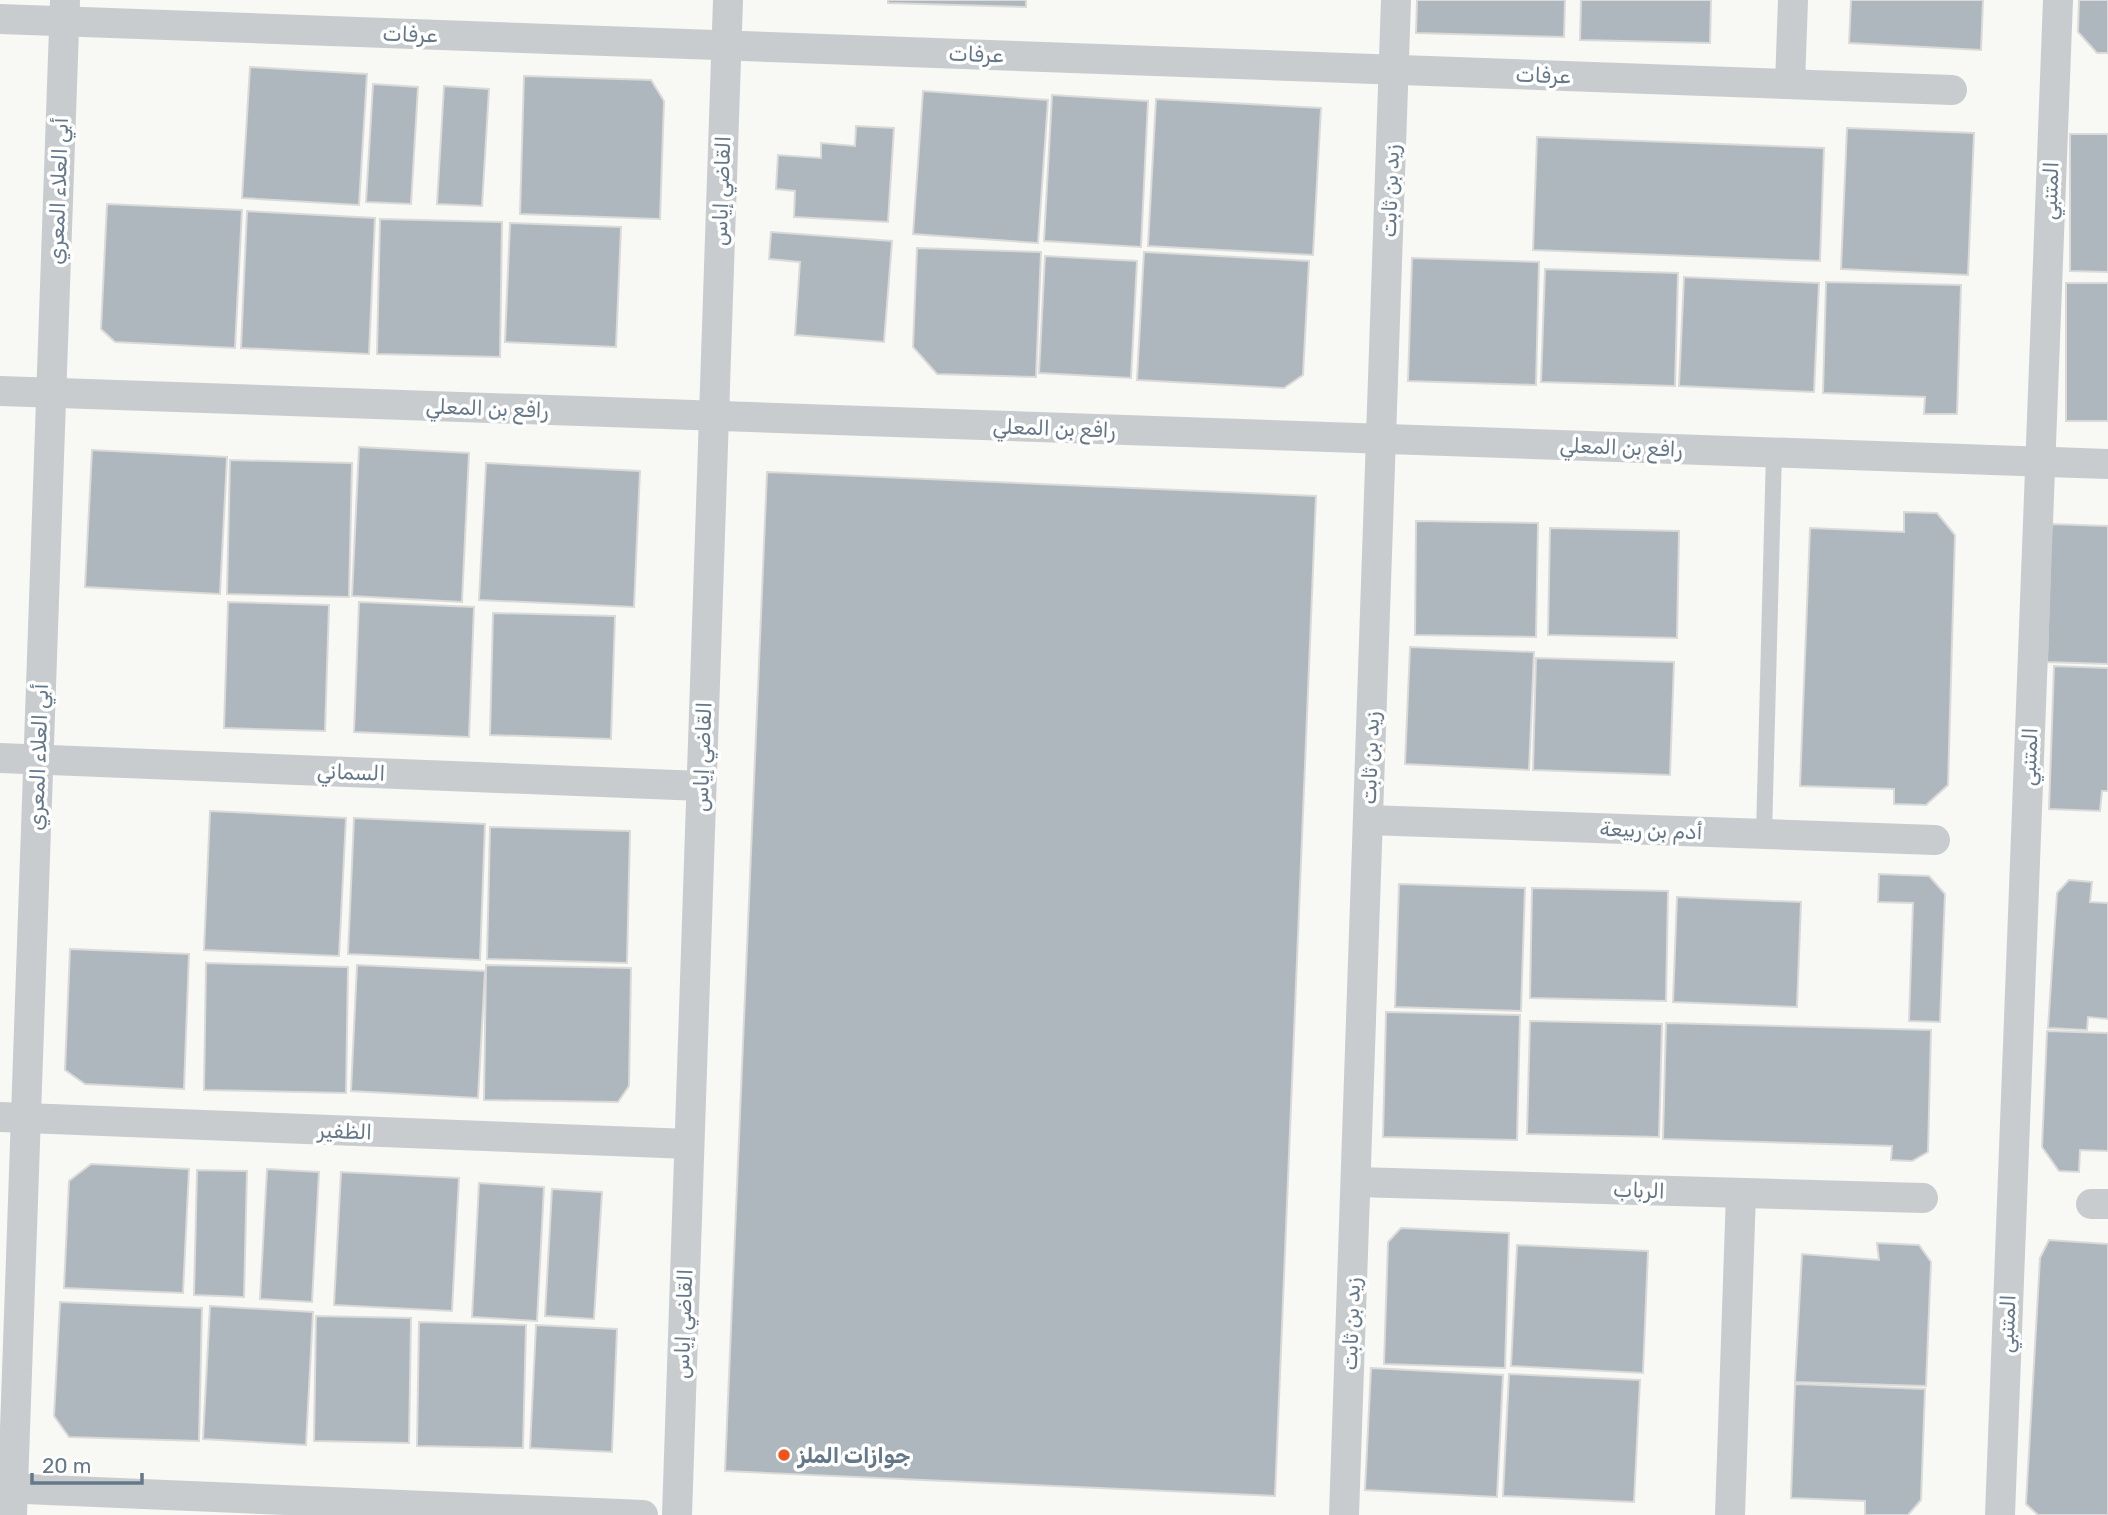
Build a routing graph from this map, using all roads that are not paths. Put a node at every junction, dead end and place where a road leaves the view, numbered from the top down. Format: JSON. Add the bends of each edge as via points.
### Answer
{"nodes":[{"id":1,"x":728,"y":0,"type":"edge"},
{"id":2,"x":1396,"y":0,"type":"edge"},
{"id":3,"x":1793,"y":0,"type":"edge"},
{"id":4,"x":2057,"y":0,"type":"edge"},
{"id":5,"x":64,"y":11,"type":"edge"},
{"id":6,"x":0,"y":19,"type":"edge"},
{"id":7,"x":726,"y":46,"type":"junction"},
{"id":8,"x":1394,"y":69,"type":"junction"},
{"id":9,"x":1790,"y":84,"type":"junction"},
{"id":10,"x":1952,"y":90,"type":"dead end"},
{"id":11,"x":0,"y":391,"type":"edge"},
{"id":12,"x":51,"y":393,"type":"junction"},
{"id":13,"x":714,"y":416,"type":"junction"},
{"id":14,"x":1381,"y":439,"type":"junction"},
{"id":15,"x":1774,"y":452,"type":"junction"},
{"id":16,"x":2040,"y":462,"type":"junction"},
{"id":17,"x":2108,"y":464,"type":"edge"},
{"id":18,"x":0,"y":758,"type":"edge"},
{"id":19,"x":38,"y":759,"type":"junction"},
{"id":20,"x":701,"y":786,"type":"junction"},
{"id":21,"x":1368,"y":820,"type":"junction"},
{"id":22,"x":1763,"y":834,"type":"junction"},
{"id":23,"x":1935,"y":840,"type":"dead end"},
{"id":24,"x":13,"y":1118,"type":"edge"},
{"id":25,"x":689,"y":1144,"type":"junction"},
{"id":26,"x":1356,"y":1182,"type":"junction"},
{"id":27,"x":1741,"y":1193,"type":"junction"},
{"id":28,"x":1923,"y":1198,"type":"dead end"},
{"id":29,"x":8,"y":1497,"type":"edge"},
{"id":30,"x":643,"y":1515,"type":"edge"},
{"id":31,"x":677,"y":1515,"type":"edge"},
{"id":32,"x":1344,"y":1515,"type":"edge"},
{"id":33,"x":1730,"y":1515,"type":"edge"},
{"id":34,"x":2000,"y":1515,"type":"edge"}],
"edges":[{"from":1,"to":7,"type":"street","name":"القاضي إياس"},
{"from":2,"to":8,"type":"street","name":"زيد بن ثابت"},
{"from":3,"to":9,"type":"street"},
{"from":4,"to":16,"type":"street","name":"المتنبي"},
{"from":5,"to":6,"type":"street","name":"عرفات"},
{"from":5,"to":7,"type":"street","name":"عرفات"},
{"from":5,"to":12,"type":"street","name":"أبي العلاء المعري"},
{"from":7,"to":8,"type":"street","name":"عرفات"},
{"from":7,"to":13,"type":"street","name":"القاضي إياس"},
{"from":8,"to":9,"type":"street","name":"عرفات"},
{"from":8,"to":14,"type":"street","name":"زيد بن ثابت"},
{"from":9,"to":10,"type":"street","name":"عرفات"},
{"from":11,"to":12,"type":"street","name":"رافع بن المعلي"},
{"from":12,"to":13,"type":"street","name":"رافع بن المعلي"},
{"from":12,"to":19,"type":"street","name":"أبي العلاء المعري"},
{"from":13,"to":14,"type":"street","name":"رافع بن المعلي"},
{"from":13,"to":20,"type":"street","name":"القاضي إياس"},
{"from":14,"to":15,"type":"street","name":"رافع بن المعلي"},
{"from":14,"to":21,"type":"street","name":"زيد بن ثابت"},
{"from":15,"to":16,"type":"street","name":"رافع بن المعلي"},
{"from":15,"to":22,"type":"lane"},
{"from":16,"to":17,"type":"street","name":"رافع بن المعلي"},
{"from":16,"to":34,"type":"street","name":"المتنبي"},
{"from":18,"to":19,"type":"street","name":"السماني"},
{"from":19,"to":20,"type":"street","name":"السماني"},
{"from":19,"to":24,"type":"street","name":"أبي العلاء المعري"},
{"from":20,"to":25,"type":"street","name":"القاضي إياس"},
{"from":21,"to":22,"type":"street","name":"أدم بن ربيعة"},
{"from":21,"to":26,"type":"street","name":"زيد بن ثابت"},
{"from":22,"to":23,"type":"street","name":"أدم بن ربيعة"},
{"from":24,"to":25,"type":"street","name":"الظفير"},
{"from":24,"to":29,"type":"street","name":"أبي العلاء المعري"},
{"from":25,"to":31,"type":"street","name":"القاضي إياس"},
{"from":26,"to":27,"type":"street","name":"الرباب"},
{"from":26,"to":32,"type":"street","name":"زيد بن ثابت"},
{"from":27,"to":28,"type":"street","name":"الرباب"},
{"from":27,"to":33,"type":"street"},
{"from":29,"to":30,"type":"street"}]}
